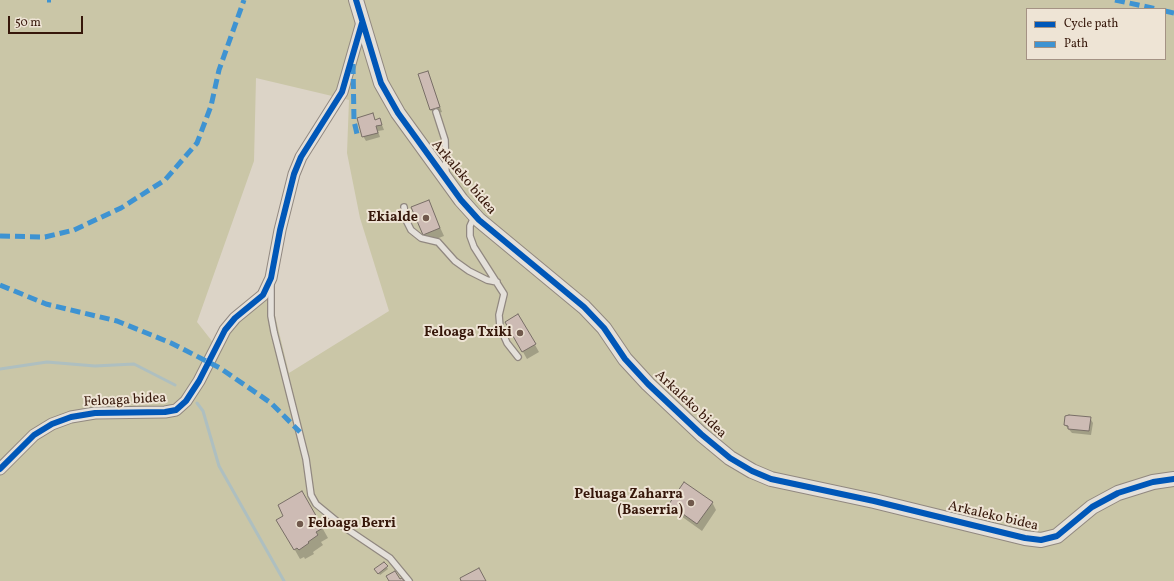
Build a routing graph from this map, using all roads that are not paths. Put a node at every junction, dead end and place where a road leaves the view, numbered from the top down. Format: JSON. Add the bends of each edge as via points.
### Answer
{"nodes":[{"id":1,"x":356,"y":0,"type":"edge"},
{"id":2,"x":362,"y":22,"type":"junction"},
{"id":3,"x":436,"y":112,"type":"dead end"},
{"id":4,"x":446,"y":180,"type":"junction"},
{"id":5,"x":404,"y":207,"type":"dead end"},
{"id":6,"x":474,"y":214,"type":"junction"},
{"id":7,"x":271,"y":278,"type":"junction"},
{"id":8,"x":497,"y":282,"type":"junction"},
{"id":9,"x":518,"y":356,"type":"dead end"},
{"id":10,"x":0,"y":469,"type":"edge"},
{"id":11,"x":1174,"y":479,"type":"edge"},
{"id":12,"x":409,"y":581,"type":"edge"}],
"edges":[{"from":1,"to":2,"type":"street","name":"Arkaleko bidea"},
{"from":2,"to":4,"type":"street","name":"Arkaleko bidea","via":[[385,89],[398,113]]},
{"from":2,"to":7,"type":"street","name":"Feloaga bidea","via":[[342,92],[301,158],[294,174]]},
{"from":3,"to":4,"type":"lane","via":[[445,140]]},
{"from":4,"to":6,"type":"street","name":"Arkaleko bidea"},
{"from":5,"to":8,"type":"lane","via":[[411,230],[421,238],[438,242],[455,261],[469,271]]},
{"from":6,"to":8,"type":"lane","via":[[470,236]]},
{"from":6,"to":11,"type":"street","name":"Arkaleko bidea","via":[[584,307],[604,328],[638,374],[701,434],[730,458],[771,479],[1041,540],[1057,536],[1092,508],[1118,493],[1153,482]]},
{"from":7,"to":10,"type":"street","name":"Feloaga bidea","via":[[263,295],[235,318],[225,330],[199,381],[186,401],[176,410],[95,413],[71,417],[52,424],[34,435]]},
{"from":7,"to":12,"type":"lane","via":[[271,316],[306,459],[311,495],[316,504],[344,527],[390,558]]},
{"from":8,"to":9,"type":"lane","via":[[504,294],[499,315],[500,327],[507,343]]}]}
